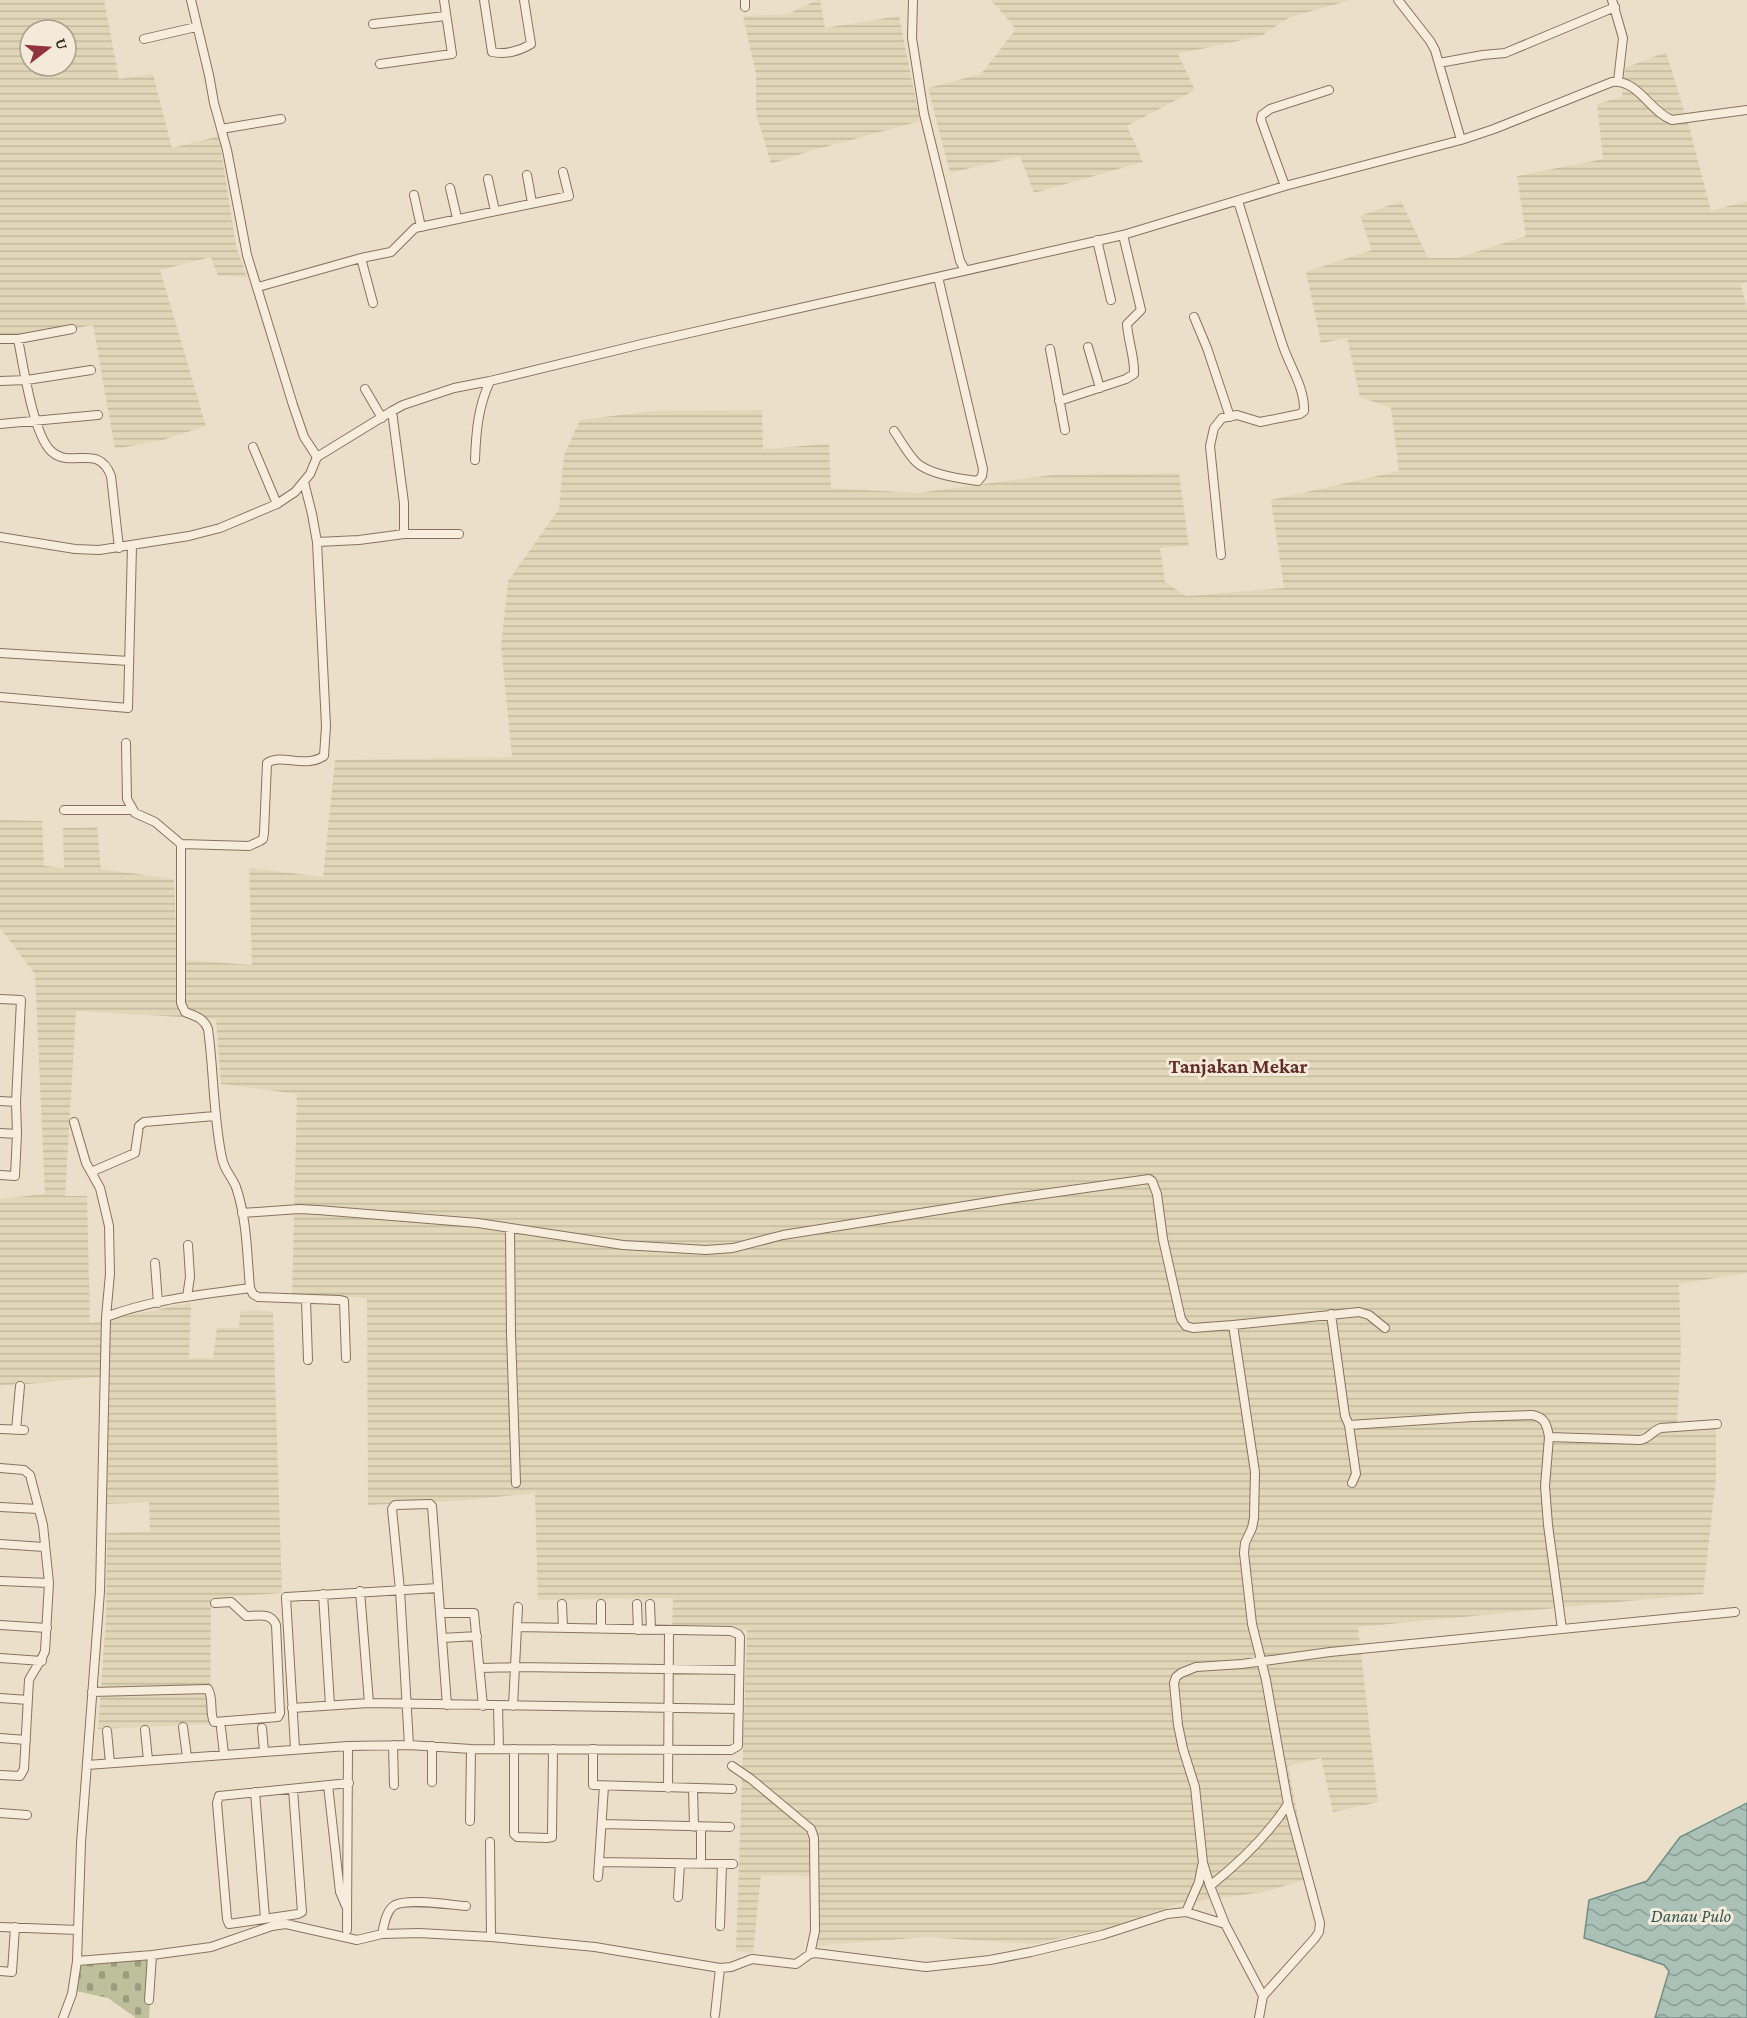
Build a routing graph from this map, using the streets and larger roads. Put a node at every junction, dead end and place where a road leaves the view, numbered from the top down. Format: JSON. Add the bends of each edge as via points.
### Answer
{"nodes":[{"id":1,"x":191,"y":0,"type":"edge"},
{"id":2,"x":444,"y":0,"type":"edge"},
{"id":3,"x":484,"y":0,"type":"edge"},
{"id":4,"x":524,"y":0,"type":"edge"},
{"id":5,"x":913,"y":0,"type":"edge"},
{"id":6,"x":1398,"y":0,"type":"edge"},
{"id":7,"x":1614,"y":4,"type":"edge"},
{"id":8,"x":446,"y":16,"type":"junction"},
{"id":9,"x":373,"y":24,"type":"dead end"},
{"id":10,"x":196,"y":27,"type":"junction"},
{"id":11,"x":144,"y":39,"type":"dead end"},
{"id":12,"x":1439,"y":63,"type":"junction"},
{"id":13,"x":380,"y":64,"type":"dead end"},
{"id":14,"x":1618,"y":81,"type":"junction"},
{"id":15,"x":1329,"y":90,"type":"dead end"},
{"id":16,"x":1747,"y":110,"type":"edge"},
{"id":17,"x":281,"y":119,"type":"dead end"},
{"id":18,"x":221,"y":129,"type":"junction"},
{"id":19,"x":1461,"y":140,"type":"junction"},
{"id":20,"x":563,"y":172,"type":"dead end"},
{"id":21,"x":527,"y":175,"type":"dead end"},
{"id":22,"x":488,"y":178,"type":"dead end"},
{"id":23,"x":1285,"y":186,"type":"junction"},
{"id":24,"x":450,"y":188,"type":"dead end"},
{"id":25,"x":414,"y":195,"type":"dead end"},
{"id":26,"x":1238,"y":201,"type":"junction"},
{"id":27,"x":532,"y":203,"type":"junction"},
{"id":28,"x":495,"y":211,"type":"junction"},
{"id":29,"x":457,"y":218,"type":"junction"},
{"id":30,"x":421,"y":227,"type":"junction"},
{"id":31,"x":1123,"y":235,"type":"junction"},
{"id":32,"x":1097,"y":240,"type":"junction"},
{"id":33,"x":361,"y":258,"type":"junction"},
{"id":34,"x":965,"y":270,"type":"junction"},
{"id":35,"x":938,"y":277,"type":"junction"},
{"id":36,"x":258,"y":287,"type":"junction"},
{"id":37,"x":1111,"y":300,"type":"dead end"},
{"id":38,"x":373,"y":303,"type":"dead end"},
{"id":39,"x":1194,"y":317,"type":"dead end"},
{"id":40,"x":72,"y":329,"type":"dead end"},
{"id":41,"x":0,"y":339,"type":"edge"},
{"id":42,"x":18,"y":339,"type":"junction"},
{"id":43,"x":1088,"y":347,"type":"dead end"},
{"id":44,"x":1050,"y":349,"type":"dead end"},
{"id":45,"x":91,"y":370,"type":"dead end"},
{"id":46,"x":27,"y":380,"type":"junction"},
{"id":47,"x":0,"y":381,"type":"edge"},
{"id":48,"x":490,"y":381,"type":"junction"},
{"id":49,"x":1100,"y":388,"type":"junction"},
{"id":50,"x":365,"y":389,"type":"dead end"},
{"id":51,"x":1059,"y":401,"type":"junction"},
{"id":52,"x":392,"y":411,"type":"junction"},
{"id":53,"x":98,"y":415,"type":"dead end"},
{"id":54,"x":1230,"y":417,"type":"junction"},
{"id":55,"x":382,"y":418,"type":"junction"},
{"id":56,"x":37,"y":422,"type":"junction"},
{"id":57,"x":0,"y":424,"type":"edge"},
{"id":58,"x":1065,"y":429,"type":"dead end"},
{"id":59,"x":894,"y":431,"type":"dead end"},
{"id":60,"x":254,"y":447,"type":"dead end"},
{"id":61,"x":317,"y":457,"type":"junction"},
{"id":62,"x":475,"y":460,"type":"dead end"},
{"id":63,"x":304,"y":482,"type":"junction"},
{"id":64,"x":277,"y":504,"type":"junction"},
{"id":65,"x":404,"y":534,"type":"junction"},
{"id":66,"x":459,"y":534,"type":"dead end"},
{"id":67,"x":0,"y":537,"type":"edge"},
{"id":68,"x":316,"y":542,"type":"junction"},
{"id":69,"x":132,"y":546,"type":"junction"},
{"id":70,"x":119,"y":548,"type":"junction"},
{"id":71,"x":1221,"y":555,"type":"dead end"},
{"id":72,"x":0,"y":653,"type":"edge"},
{"id":73,"x":129,"y":662,"type":"junction"},
{"id":74,"x":0,"y":697,"type":"edge"},
{"id":75,"x":126,"y":743,"type":"dead end"},
{"id":76,"x":64,"y":810,"type":"dead end"},
{"id":77,"x":132,"y":810,"type":"junction"},
{"id":78,"x":181,"y":844,"type":"junction"},
{"id":79,"x":0,"y":999,"type":"edge"},
{"id":80,"x":0,"y":1101,"type":"edge"},
{"id":81,"x":16,"y":1102,"type":"junction"},
{"id":82,"x":215,"y":1116,"type":"junction"},
{"id":83,"x":74,"y":1122,"type":"dead end"},
{"id":84,"x":0,"y":1133,"type":"edge"},
{"id":85,"x":17,"y":1134,"type":"junction"},
{"id":86,"x":91,"y":1172,"type":"junction"},
{"id":87,"x":0,"y":1175,"type":"edge"},
{"id":88,"x":242,"y":1213,"type":"junction"},
{"id":89,"x":510,"y":1228,"type":"junction"},
{"id":90,"x":188,"y":1245,"type":"dead end"},
{"id":91,"x":155,"y":1263,"type":"dead end"},
{"id":92,"x":250,"y":1288,"type":"junction"},
{"id":93,"x":187,"y":1297,"type":"junction"},
{"id":94,"x":306,"y":1300,"type":"junction"},
{"id":95,"x":158,"y":1303,"type":"junction"},
{"id":96,"x":1330,"y":1314,"type":"junction"},
{"id":97,"x":106,"y":1317,"type":"junction"},
{"id":98,"x":1233,"y":1325,"type":"junction"},
{"id":99,"x":1385,"y":1328,"type":"dead end"},
{"id":100,"x":345,"y":1358,"type":"dead end"},
{"id":101,"x":308,"y":1360,"type":"dead end"},
{"id":102,"x":20,"y":1386,"type":"dead end"},
{"id":103,"x":1717,"y":1424,"type":"dead end"},
{"id":104,"x":1349,"y":1425,"type":"junction"},
{"id":105,"x":0,"y":1429,"type":"edge"},
{"id":106,"x":1550,"y":1437,"type":"junction"},
{"id":107,"x":0,"y":1468,"type":"edge"},
{"id":108,"x":516,"y":1483,"type":"dead end"},
{"id":109,"x":1352,"y":1483,"type":"dead end"},
{"id":110,"x":0,"y":1507,"type":"edge"},
{"id":111,"x":38,"y":1509,"type":"junction"},
{"id":112,"x":0,"y":1544,"type":"edge"},
{"id":113,"x":44,"y":1546,"type":"junction"},
{"id":114,"x":0,"y":1581,"type":"edge"},
{"id":115,"x":49,"y":1583,"type":"junction"},
{"id":116,"x":438,"y":1588,"type":"junction"},
{"id":117,"x":400,"y":1590,"type":"junction"},
{"id":118,"x":360,"y":1591,"type":"junction"},
{"id":119,"x":323,"y":1594,"type":"junction"},
{"id":120,"x":215,"y":1603,"type":"dead end"},
{"id":121,"x":562,"y":1604,"type":"dead end"},
{"id":122,"x":601,"y":1604,"type":"dead end"},
{"id":123,"x":637,"y":1604,"type":"dead end"},
{"id":124,"x":650,"y":1604,"type":"dead end"},
{"id":125,"x":518,"y":1607,"type":"dead end"},
{"id":126,"x":1735,"y":1612,"type":"dead end"},
{"id":127,"x":440,"y":1613,"type":"junction"},
{"id":128,"x":0,"y":1625,"type":"edge"},
{"id":129,"x":517,"y":1627,"type":"junction"},
{"id":130,"x":48,"y":1628,"type":"junction"},
{"id":131,"x":563,"y":1628,"type":"junction"},
{"id":132,"x":601,"y":1629,"type":"junction"},
{"id":133,"x":1562,"y":1629,"type":"junction"},
{"id":134,"x":638,"y":1630,"type":"junction"},
{"id":135,"x":651,"y":1630,"type":"junction"},
{"id":136,"x":669,"y":1631,"type":"junction"},
{"id":137,"x":477,"y":1636,"type":"junction"},
{"id":138,"x":442,"y":1638,"type":"junction"},
{"id":139,"x":0,"y":1658,"type":"edge"},
{"id":140,"x":42,"y":1661,"type":"junction"},
{"id":141,"x":1261,"y":1661,"type":"junction"},
{"id":142,"x":515,"y":1667,"type":"junction"},
{"id":143,"x":480,"y":1668,"type":"junction"},
{"id":144,"x":668,"y":1668,"type":"junction"},
{"id":145,"x":739,"y":1670,"type":"junction"},
{"id":146,"x":92,"y":1692,"type":"junction"},
{"id":147,"x":0,"y":1698,"type":"edge"},
{"id":148,"x":28,"y":1700,"type":"junction"},
{"id":149,"x":369,"y":1703,"type":"junction"},
{"id":150,"x":406,"y":1703,"type":"junction"},
{"id":151,"x":447,"y":1705,"type":"junction"},
{"id":152,"x":330,"y":1706,"type":"junction"},
{"id":153,"x":483,"y":1706,"type":"junction"},
{"id":154,"x":498,"y":1706,"type":"junction"},
{"id":155,"x":513,"y":1706,"type":"junction"},
{"id":156,"x":292,"y":1708,"type":"junction"},
{"id":157,"x":668,"y":1708,"type":"junction"},
{"id":158,"x":739,"y":1709,"type":"junction"},
{"id":159,"x":183,"y":1727,"type":"dead end"},
{"id":160,"x":221,"y":1728,"type":"dead end"},
{"id":161,"x":262,"y":1728,"type":"dead end"},
{"id":162,"x":145,"y":1730,"type":"dead end"},
{"id":163,"x":107,"y":1731,"type":"dead end"},
{"id":164,"x":0,"y":1738,"type":"edge"},
{"id":165,"x":26,"y":1740,"type":"junction"},
{"id":166,"x":393,"y":1745,"type":"junction"},
{"id":167,"x":408,"y":1745,"type":"junction"},
{"id":168,"x":348,"y":1746,"type":"junction"},
{"id":169,"x":432,"y":1746,"type":"junction"},
{"id":170,"x":295,"y":1748,"type":"junction"},
{"id":171,"x":471,"y":1749,"type":"junction"},
{"id":172,"x":499,"y":1749,"type":"junction"},
{"id":173,"x":514,"y":1749,"type":"junction"},
{"id":174,"x":553,"y":1749,"type":"junction"},
{"id":175,"x":593,"y":1749,"type":"junction"},
{"id":176,"x":668,"y":1749,"type":"junction"},
{"id":177,"x":264,"y":1751,"type":"junction"},
{"id":178,"x":224,"y":1754,"type":"junction"},
{"id":179,"x":187,"y":1757,"type":"junction"},
{"id":180,"x":148,"y":1760,"type":"junction"},
{"id":181,"x":110,"y":1763,"type":"junction"},
{"id":182,"x":87,"y":1765,"type":"junction"},
{"id":183,"x":732,"y":1766,"type":"dead end"},
{"id":184,"x":0,"y":1775,"type":"edge"},
{"id":185,"x":432,"y":1782,"type":"dead end"},
{"id":186,"x":348,"y":1783,"type":"junction"},
{"id":187,"x":328,"y":1785,"type":"junction"},
{"id":188,"x":394,"y":1785,"type":"dead end"},
{"id":189,"x":604,"y":1786,"type":"junction"},
{"id":190,"x":668,"y":1788,"type":"junction"},
{"id":191,"x":693,"y":1788,"type":"junction"},
{"id":192,"x":293,"y":1789,"type":"junction"},
{"id":193,"x":732,"y":1789,"type":"dead end"},
{"id":194,"x":255,"y":1792,"type":"junction"},
{"id":195,"x":1288,"y":1804,"type":"junction"},
{"id":196,"x":0,"y":1813,"type":"edge"},
{"id":197,"x":27,"y":1815,"type":"dead end"},
{"id":198,"x":470,"y":1821,"type":"dead end"},
{"id":199,"x":602,"y":1824,"type":"junction"},
{"id":200,"x":697,"y":1827,"type":"junction"},
{"id":201,"x":730,"y":1827,"type":"dead end"},
{"id":202,"x":490,"y":1842,"type":"dead end"},
{"id":203,"x":599,"y":1862,"type":"junction"},
{"id":204,"x":680,"y":1863,"type":"junction"},
{"id":205,"x":701,"y":1863,"type":"junction"},
{"id":206,"x":1203,"y":1863,"type":"junction"},
{"id":207,"x":722,"y":1864,"type":"junction"},
{"id":208,"x":733,"y":1864,"type":"dead end"},
{"id":209,"x":598,"y":1877,"type":"dead end"},
{"id":210,"x":1210,"y":1886,"type":"junction"},
{"id":211,"x":678,"y":1897,"type":"dead end"},
{"id":212,"x":466,"y":1906,"type":"dead end"},
{"id":213,"x":347,"y":1909,"type":"junction"},
{"id":214,"x":1186,"y":1912,"type":"junction"},
{"id":215,"x":265,"y":1918,"type":"junction"},
{"id":216,"x":1225,"y":1924,"type":"junction"},
{"id":217,"x":720,"y":1926,"type":"dead end"},
{"id":218,"x":0,"y":1927,"type":"edge"},
{"id":219,"x":15,"y":1927,"type":"junction"},
{"id":220,"x":78,"y":1930,"type":"junction"},
{"id":221,"x":347,"y":1930,"type":"dead end"},
{"id":222,"x":382,"y":1934,"type":"junction"},
{"id":223,"x":491,"y":1937,"type":"junction"},
{"id":224,"x":810,"y":1954,"type":"junction"},
{"id":225,"x":152,"y":1955,"type":"junction"},
{"id":226,"x":77,"y":1961,"type":"junction"},
{"id":227,"x":720,"y":1968,"type":"junction"},
{"id":228,"x":0,"y":1971,"type":"edge"},
{"id":229,"x":1263,"y":1996,"type":"junction"},
{"id":230,"x":149,"y":2000,"type":"dead end"},
{"id":231,"x":715,"y":2015,"type":"dead end"},
{"id":232,"x":63,"y":2018,"type":"edge"},
{"id":233,"x":1259,"y":2018,"type":"edge"}],
"edges":[{"from":1,"to":10,"type":"street"},
{"from":2,"to":8,"type":"street"},
{"from":3,"to":4,"type":"street","via":[[492,52],[504,53],[531,44]]},
{"from":5,"to":34,"type":"street","via":[[913,46],[924,114]]},
{"from":6,"to":12,"type":"street","via":[[1430,41]]},
{"from":7,"to":12,"type":"street","via":[[1504,53]]},
{"from":7,"to":14,"type":"street","via":[[1623,38]]},
{"from":8,"to":9,"type":"street"},
{"from":8,"to":13,"type":"street","via":[[452,54]]},
{"from":10,"to":11,"type":"street"},
{"from":10,"to":18,"type":"street"},
{"from":12,"to":19,"type":"street"},
{"from":14,"to":16,"type":"street","via":[[1629,85],[1672,120]]},
{"from":14,"to":19,"type":"street"},
{"from":15,"to":23,"type":"street","via":[[1262,115]]},
{"from":17,"to":18,"type":"street"},
{"from":18,"to":36,"type":"street","via":[[243,239]]},
{"from":19,"to":23,"type":"street"},
{"from":20,"to":27,"type":"street","via":[[569,196]]},
{"from":21,"to":27,"type":"street"},
{"from":22,"to":28,"type":"street"},
{"from":23,"to":26,"type":"street"},
{"from":24,"to":29,"type":"street"},
{"from":25,"to":30,"type":"street"},
{"from":26,"to":31,"type":"street"},
{"from":26,"to":54,"type":"street","via":[[1305,408],[1300,414],[1260,422],[1237,415]]},
{"from":27,"to":28,"type":"street"},
{"from":28,"to":29,"type":"street"},
{"from":29,"to":30,"type":"street"},
{"from":30,"to":33,"type":"street","via":[[415,228],[391,252]]},
{"from":31,"to":32,"type":"street"},
{"from":31,"to":49,"type":"street","via":[[1140,310],[1127,324],[1134,374]]},
{"from":32,"to":34,"type":"street"},
{"from":32,"to":37,"type":"street"},
{"from":33,"to":36,"type":"street"},
{"from":33,"to":38,"type":"street"},
{"from":34,"to":35,"type":"street"},
{"from":35,"to":48,"type":"street"},
{"from":35,"to":59,"type":"street","via":[[983,469],[981,479],[978,482],[922,467]]},
{"from":36,"to":61,"type":"street","via":[[304,437]]},
{"from":39,"to":54,"type":"street"},
{"from":40,"to":42,"type":"street"},
{"from":41,"to":42,"type":"street"},
{"from":42,"to":46,"type":"street"},
{"from":43,"to":49,"type":"street"},
{"from":44,"to":51,"type":"street"},
{"from":45,"to":46,"type":"street"},
{"from":46,"to":47,"type":"street"},
{"from":46,"to":56,"type":"street"},
{"from":48,"to":52,"type":"street","via":[[454,388]]},
{"from":48,"to":62,"type":"street","via":[[481,401]]},
{"from":49,"to":51,"type":"street"},
{"from":50,"to":55,"type":"street"},
{"from":51,"to":58,"type":"street"},
{"from":52,"to":55,"type":"street"},
{"from":52,"to":65,"type":"street","via":[[404,503]]},
{"from":53,"to":56,"type":"street"},
{"from":54,"to":71,"type":"street","via":[[1222,418],[1214,428],[1210,446]]},
{"from":55,"to":61,"type":"street"},
{"from":56,"to":57,"type":"street"},
{"from":56,"to":70,"type":"street","via":[[52,453],[94,458],[107,467]]},
{"from":60,"to":64,"type":"street"},
{"from":61,"to":63,"type":"street"},
{"from":63,"to":64,"type":"street"},
{"from":63,"to":68,"type":"street"},
{"from":64,"to":69,"type":"street","via":[[220,528]]},
{"from":65,"to":66,"type":"street"},
{"from":65,"to":68,"type":"street"},
{"from":67,"to":70,"type":"street","via":[[75,549]]},
{"from":68,"to":78,"type":"street","via":[[326,726],[324,756],[303,763],[267,763],[264,833],[260,841],[240,847]]},
{"from":69,"to":70,"type":"street"},
{"from":69,"to":73,"type":"street"},
{"from":72,"to":73,"type":"street"},
{"from":73,"to":74,"type":"street","via":[[128,708]]},
{"from":75,"to":77,"type":"street","via":[[127,799]]},
{"from":76,"to":77,"type":"street"},
{"from":77,"to":78,"type":"street","via":[[155,822]]},
{"from":78,"to":82,"type":"street","via":[[181,1003],[185,1012],[201,1018],[208,1029]]},
{"from":79,"to":81,"type":"street","via":[[21,1000]]},
{"from":80,"to":81,"type":"street"},
{"from":81,"to":85,"type":"street"},
{"from":82,"to":86,"type":"street","via":[[144,1122],[139,1126],[135,1153]]},
{"from":82,"to":88,"type":"street","via":[[222,1160],[236,1185]]},
{"from":83,"to":86,"type":"street"},
{"from":84,"to":85,"type":"street"},
{"from":85,"to":87,"type":"street","via":[[15,1176]]},
{"from":86,"to":97,"type":"street","via":[[102,1194],[109,1226]]},
{"from":88,"to":89,"type":"street","via":[[299,1209]]},
{"from":88,"to":92,"type":"street"},
{"from":89,"to":98,"type":"street","via":[[623,1245],[733,1248],[783,1235],[1149,1179],[1157,1194],[1163,1239],[1184,1323],[1193,1328]]},
{"from":89,"to":108,"type":"street"},
{"from":90,"to":93,"type":"street"},
{"from":91,"to":95,"type":"street"},
{"from":92,"to":93,"type":"street"},
{"from":92,"to":94,"type":"street","via":[[258,1297]]},
{"from":93,"to":95,"type":"street"},
{"from":94,"to":100,"type":"street","via":[[344,1301]]},
{"from":94,"to":101,"type":"street"},
{"from":95,"to":97,"type":"street"},
{"from":96,"to":98,"type":"street"},
{"from":96,"to":99,"type":"street","via":[[1359,1312]]},
{"from":96,"to":104,"type":"street"},
{"from":97,"to":146,"type":"street","via":[[100,1591]]},
{"from":98,"to":141,"type":"street","via":[[1255,1472],[1254,1518],[1244,1553],[1252,1624]]},
{"from":102,"to":105,"type":"street","via":[[20,1430]]},
{"from":103,"to":106,"type":"street","via":[[1661,1428],[1644,1439]]},
{"from":104,"to":106,"type":"street","via":[[1532,1415],[1544,1420]]},
{"from":104,"to":109,"type":"street","via":[[1356,1474]]},
{"from":106,"to":133,"type":"street","via":[[1545,1486]]},
{"from":107,"to":111,"type":"street","via":[[28,1472]]},
{"from":110,"to":111,"type":"street"},
{"from":111,"to":113,"type":"street"},
{"from":112,"to":113,"type":"street"},
{"from":113,"to":115,"type":"street"},
{"from":114,"to":115,"type":"street"},
{"from":115,"to":130,"type":"street"},
{"from":116,"to":117,"type":"street"},
{"from":116,"to":117,"type":"street","via":[[432,1506],[392,1506]]},
{"from":116,"to":127,"type":"street"},
{"from":117,"to":118,"type":"street"},
{"from":117,"to":150,"type":"street"},
{"from":118,"to":119,"type":"street"},
{"from":118,"to":149,"type":"street"},
{"from":119,"to":152,"type":"street"},
{"from":119,"to":156,"type":"street","via":[[286,1597]]},
{"from":120,"to":146,"type":"street","via":[[231,1602],[246,1616],[269,1616],[274,1620],[280,1713],[277,1718],[214,1722],[208,1689]]},
{"from":121,"to":131,"type":"street"},
{"from":122,"to":132,"type":"street"},
{"from":123,"to":134,"type":"street"},
{"from":124,"to":135,"type":"street"},
{"from":125,"to":129,"type":"street"},
{"from":126,"to":133,"type":"street"},
{"from":127,"to":137,"type":"street","via":[[474,1613]]},
{"from":127,"to":138,"type":"street"},
{"from":128,"to":130,"type":"street"},
{"from":129,"to":131,"type":"street"},
{"from":129,"to":142,"type":"street"},
{"from":130,"to":140,"type":"street"},
{"from":131,"to":132,"type":"street"},
{"from":132,"to":134,"type":"street"},
{"from":133,"to":141,"type":"street"},
{"from":134,"to":135,"type":"street"},
{"from":135,"to":136,"type":"street"},
{"from":136,"to":144,"type":"street"},
{"from":136,"to":145,"type":"street","via":[[734,1631],[740,1636]]},
{"from":137,"to":138,"type":"street"},
{"from":137,"to":143,"type":"street"},
{"from":138,"to":151,"type":"street"},
{"from":139,"to":140,"type":"street"},
{"from":140,"to":148,"type":"street","via":[[29,1680]]},
{"from":141,"to":195,"type":"street"},
{"from":141,"to":206,"type":"street","via":[[1197,1667],[1181,1673],[1174,1683],[1178,1725],[1195,1787]]},
{"from":142,"to":143,"type":"street"},
{"from":142,"to":144,"type":"street"},
{"from":142,"to":155,"type":"street"},
{"from":143,"to":153,"type":"street"},
{"from":144,"to":145,"type":"street"},
{"from":144,"to":157,"type":"street"},
{"from":145,"to":158,"type":"street"},
{"from":146,"to":182,"type":"street"},
{"from":147,"to":148,"type":"street"},
{"from":148,"to":165,"type":"street"},
{"from":149,"to":150,"type":"street"},
{"from":149,"to":152,"type":"street"},
{"from":150,"to":151,"type":"street"},
{"from":150,"to":167,"type":"street"},
{"from":151,"to":153,"type":"street"},
{"from":152,"to":156,"type":"street"},
{"from":153,"to":154,"type":"street"},
{"from":154,"to":155,"type":"street"},
{"from":154,"to":172,"type":"street"},
{"from":155,"to":157,"type":"street"},
{"from":156,"to":170,"type":"street"},
{"from":157,"to":158,"type":"street"},
{"from":157,"to":176,"type":"street"},
{"from":158,"to":176,"type":"street","via":[[738,1746],[734,1749]]},
{"from":159,"to":179,"type":"street"},
{"from":160,"to":178,"type":"street"},
{"from":161,"to":177,"type":"street"},
{"from":162,"to":180,"type":"street"},
{"from":163,"to":181,"type":"street"},
{"from":164,"to":165,"type":"street"},
{"from":165,"to":184,"type":"street","via":[[23,1773]]},
{"from":166,"to":167,"type":"street"},
{"from":166,"to":168,"type":"street"},
{"from":166,"to":188,"type":"street"},
{"from":167,"to":169,"type":"street"},
{"from":168,"to":170,"type":"street"},
{"from":168,"to":186,"type":"street"},
{"from":169,"to":171,"type":"street"},
{"from":169,"to":185,"type":"street"},
{"from":170,"to":177,"type":"street"},
{"from":171,"to":172,"type":"street"},
{"from":171,"to":198,"type":"street"},
{"from":172,"to":173,"type":"street"},
{"from":173,"to":174,"type":"street"},
{"from":173,"to":174,"type":"street","via":[[514,1834],[548,1838],[552,1835]]},
{"from":174,"to":175,"type":"street"},
{"from":175,"to":176,"type":"street"},
{"from":175,"to":189,"type":"street","via":[[592,1785]]},
{"from":176,"to":190,"type":"street"},
{"from":177,"to":178,"type":"street"},
{"from":178,"to":179,"type":"street"},
{"from":179,"to":180,"type":"street"},
{"from":180,"to":181,"type":"street"},
{"from":181,"to":182,"type":"street"},
{"from":182,"to":220,"type":"street"},
{"from":183,"to":224,"type":"street","via":[[812,1829],[815,1931]]},
{"from":186,"to":187,"type":"street"},
{"from":186,"to":213,"type":"street"},
{"from":187,"to":192,"type":"street"},
{"from":187,"to":213,"type":"street","via":[[340,1892]]},
{"from":189,"to":190,"type":"street"},
{"from":189,"to":199,"type":"street"},
{"from":190,"to":191,"type":"street"},
{"from":191,"to":193,"type":"street"},
{"from":191,"to":200,"type":"street"},
{"from":192,"to":194,"type":"street"},
{"from":192,"to":215,"type":"street","via":[[302,1912]]},
{"from":194,"to":215,"type":"street"},
{"from":194,"to":215,"type":"street","via":[[219,1796],[217,1803],[229,1924]]},
{"from":195,"to":210,"type":"street","via":[[1276,1822]]},
{"from":195,"to":229,"type":"street","via":[[1320,1923],[1319,1932]]},
{"from":196,"to":197,"type":"street"},
{"from":199,"to":200,"type":"street"},
{"from":199,"to":203,"type":"street"},
{"from":200,"to":201,"type":"street"},
{"from":200,"to":205,"type":"street"},
{"from":202,"to":223,"type":"street"},
{"from":203,"to":204,"type":"street"},
{"from":203,"to":209,"type":"street"},
{"from":204,"to":205,"type":"street"},
{"from":204,"to":211,"type":"street"},
{"from":205,"to":207,"type":"street"},
{"from":206,"to":210,"type":"street"},
{"from":206,"to":214,"type":"street"},
{"from":207,"to":208,"type":"street"},
{"from":207,"to":217,"type":"street"},
{"from":210,"to":216,"type":"street"},
{"from":212,"to":222,"type":"street","via":[[423,1902],[396,1905]]},
{"from":213,"to":221,"type":"street"},
{"from":214,"to":216,"type":"street"},
{"from":214,"to":224,"type":"street","via":[[990,1960],[926,1967]]},
{"from":216,"to":229,"type":"street"},
{"from":218,"to":219,"type":"street"},
{"from":219,"to":220,"type":"street"},
{"from":219,"to":228,"type":"street","via":[[12,1972]]},
{"from":220,"to":226,"type":"street"},
{"from":222,"to":223,"type":"street"},
{"from":222,"to":225,"type":"street","via":[[357,1940],[286,1924],[211,1947]]},
{"from":223,"to":227,"type":"street","via":[[595,1947]]},
{"from":224,"to":227,"type":"street","via":[[796,1964],[752,1959]]},
{"from":225,"to":226,"type":"street"},
{"from":225,"to":230,"type":"street"},
{"from":226,"to":232,"type":"street","via":[[72,1994]]},
{"from":227,"to":231,"type":"street"},
{"from":229,"to":233,"type":"street"}]}
